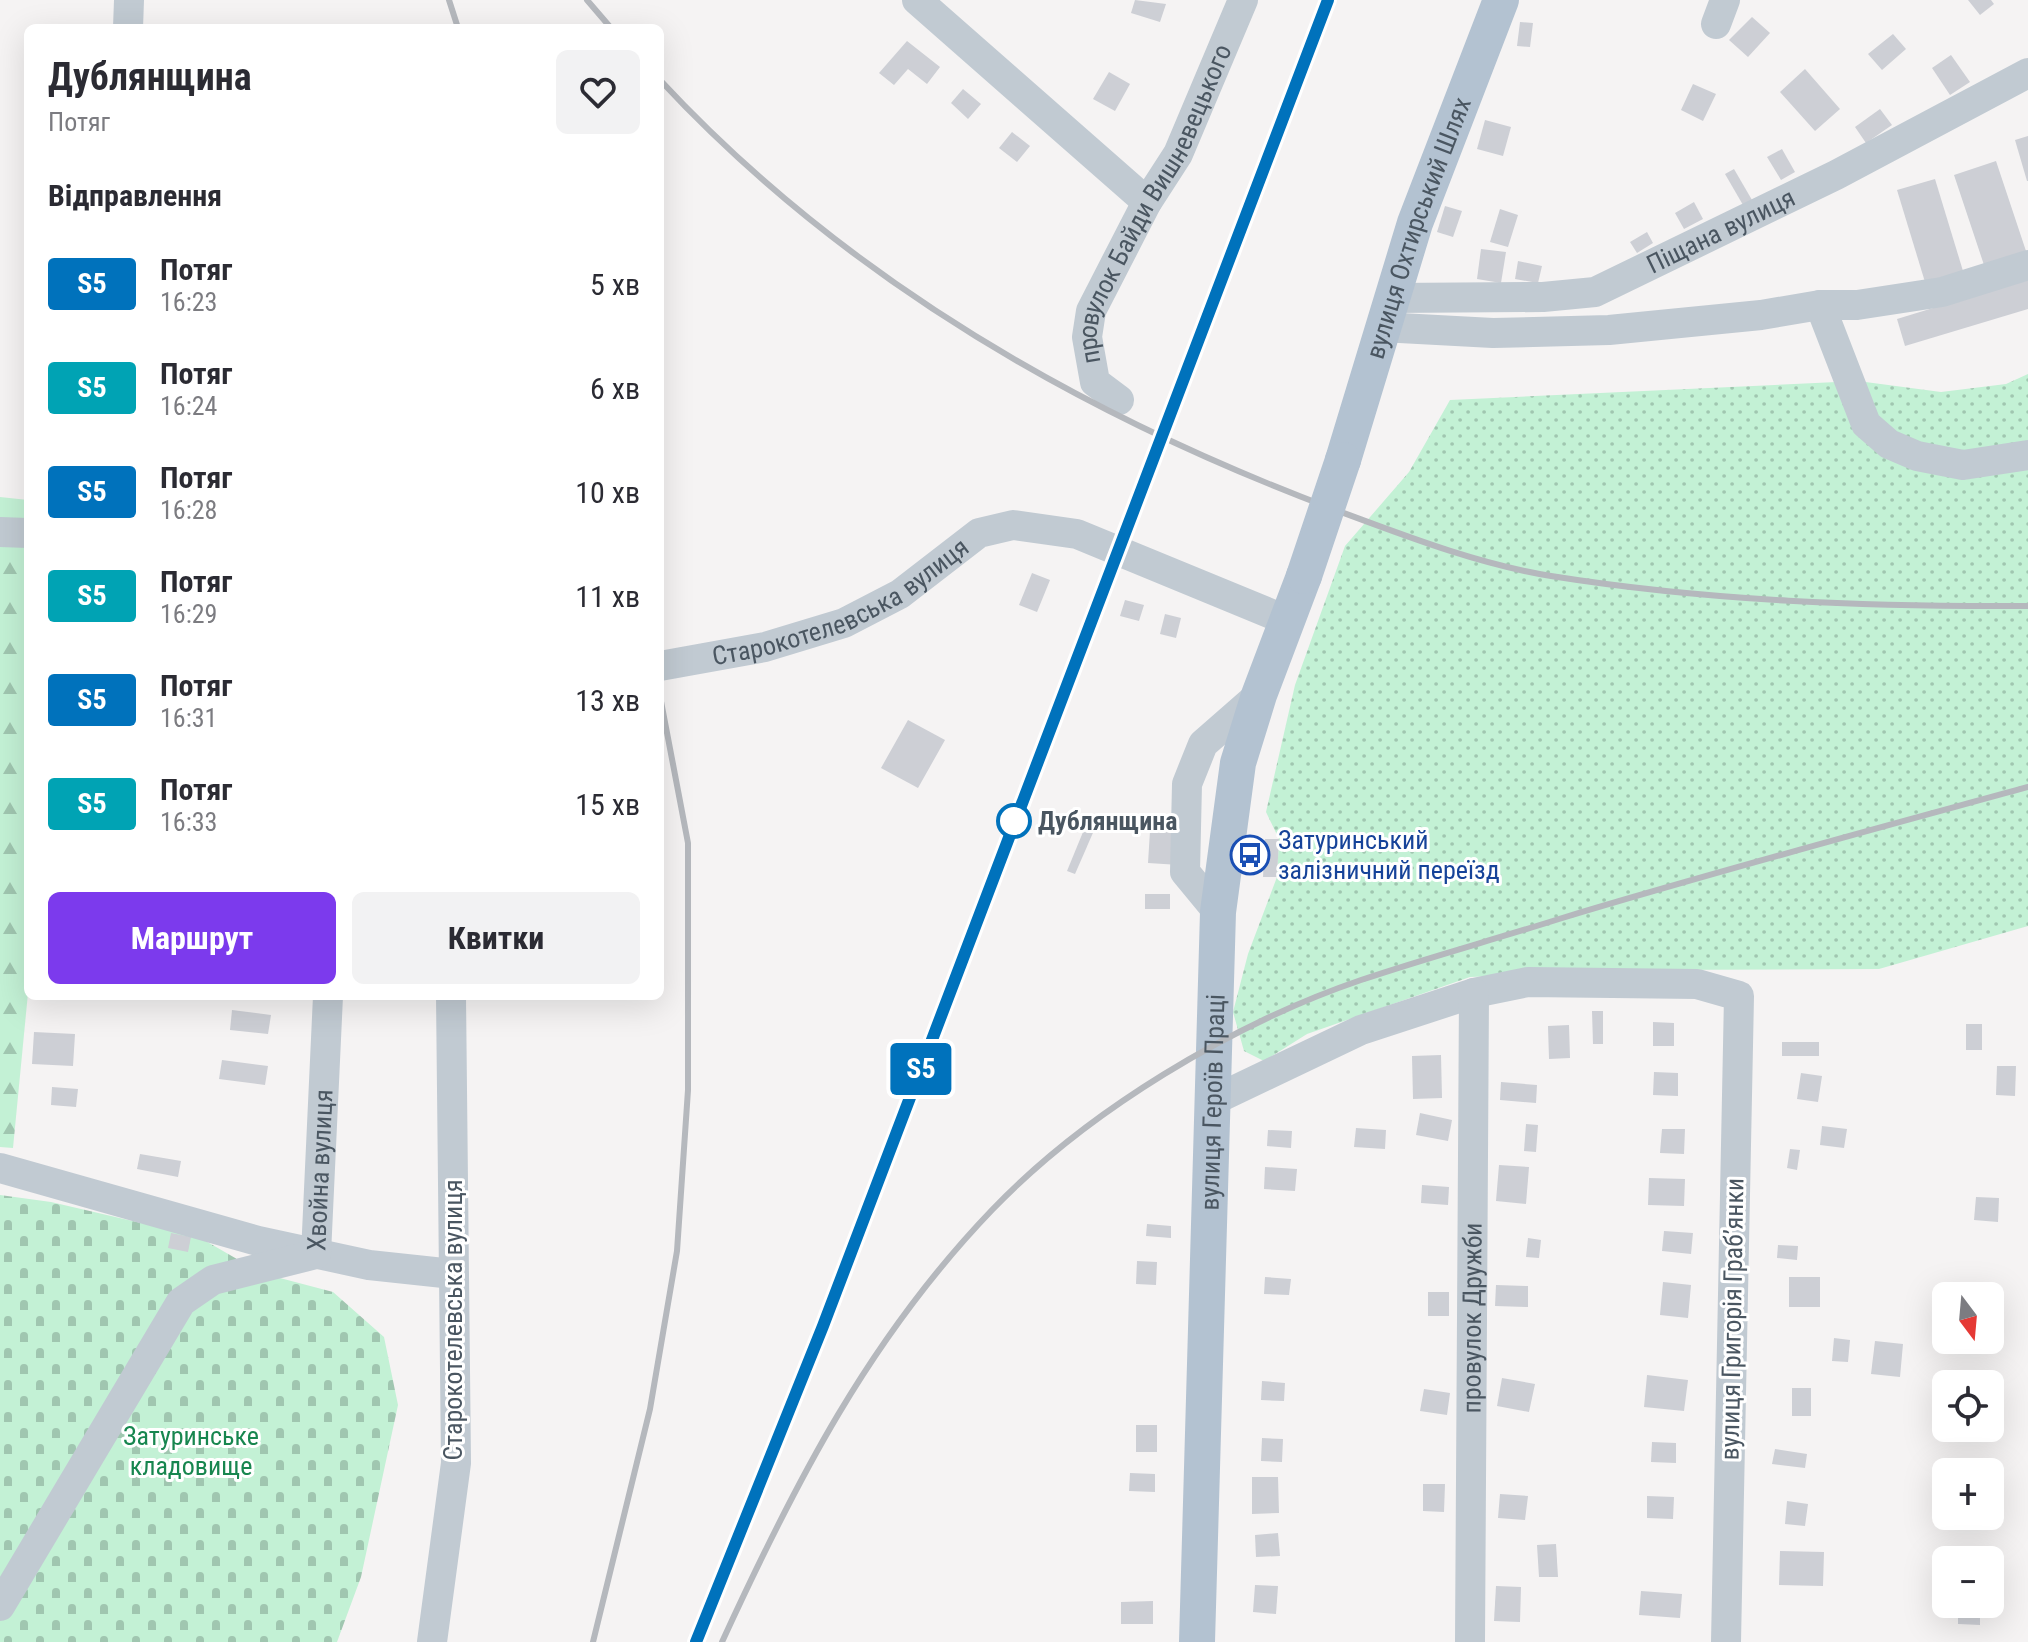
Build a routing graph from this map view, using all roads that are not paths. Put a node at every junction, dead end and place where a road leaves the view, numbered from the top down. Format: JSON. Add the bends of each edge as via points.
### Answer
{"nodes":[{"id":1,"x":129,"y":0,"type":"edge"},
{"id":2,"x":917,"y":0,"type":"edge"},
{"id":3,"x":1243,"y":0,"type":"edge"},
{"id":4,"x":1501,"y":0,"type":"edge"},
{"id":5,"x":128,"y":24,"type":"edge"},
{"id":6,"x":2028,"y":73,"type":"edge"},
{"id":7,"x":1147,"y":202,"type":"junction"},
{"id":8,"x":2028,"y":265,"type":"edge"},
{"id":9,"x":1820,"y":305,"type":"junction"},
{"id":10,"x":1386,"y":313,"type":"junction"},
{"id":11,"x":1119,"y":400,"type":"dead end"},
{"id":12,"x":2028,"y":455,"type":"edge"},
{"id":13,"x":0,"y":532,"type":"edge"},
{"id":14,"x":24,"y":533,"type":"edge"},
{"id":15,"x":1304,"y":576,"type":"joint"},
{"id":16,"x":1286,"y":620,"type":"junction"},
{"id":17,"x":664,"y":665,"type":"edge"},
{"id":18,"x":1474,"y":993,"type":"junction"},
{"id":19,"x":328,"y":1000,"type":"edge"},
{"id":20,"x":451,"y":1000,"type":"edge"},
{"id":21,"x":1210,"y":1102,"type":"junction"},
{"id":22,"x":0,"y":1168,"type":"edge"},
{"id":23,"x":316,"y":1254,"type":"junction"},
{"id":24,"x":453,"y":1274,"type":"junction"},
{"id":25,"x":0,"y":1606,"type":"edge"},
{"id":26,"x":432,"y":1642,"type":"edge"},
{"id":27,"x":1197,"y":1642,"type":"edge"},
{"id":28,"x":1470,"y":1642,"type":"edge"},
{"id":29,"x":1726,"y":1642,"type":"edge"}],
"edges":[{"from":1,"to":5,"type":"street"},
{"from":2,"to":7,"type":"street"},
{"from":3,"to":7,"type":"street","name":"провулок Байди Вишневецького","via":[[1178,154]]},
{"from":4,"to":10,"type":"main road","name":"вулиця Охтирський Шлях"},
{"from":6,"to":10,"type":"street","name":"Піщана вулиця","via":[[1836,175],[1595,292]]},
{"from":7,"to":11,"type":"street","name":"провулок Байди Вишневецького","via":[[1091,311],[1087,337],[1095,382]]},
{"from":8,"to":9,"type":"street","via":[[1942,292]]},
{"from":9,"to":10,"type":"street","via":[[1609,330],[1493,333]]},
{"from":9,"to":12,"type":"street","via":[[1866,424],[1889,444],[1963,465]]},
{"from":10,"to":15,"type":"main road","name":"вулиця Охтирський Шлях","bridge":true},
{"from":13,"to":14,"type":"street"},
{"from":15,"to":16,"type":"main road","name":"вулиця Героїв Праці"},
{"from":16,"to":17,"type":"street","name":"Старокотелевська вулиця","via":[[1077,534],[1013,525],[979,533],[900,594],[844,623],[765,647]]},
{"from":16,"to":21,"type":"main road","name":"вулиця Героїв Праці","via":[[1238,763],[1226,828]]},
{"from":18,"to":21,"type":"street","via":[[1361,1030]]},
{"from":18,"to":28,"type":"street","name":"провулок Дружби"},
{"from":18,"to":29,"type":"street","name":"вулиця Григорія Грабʼянки","via":[[1528,982],[1697,984],[1739,996]]},
{"from":19,"to":23,"type":"street","name":"Хвойна вулиця"},
{"from":20,"to":24,"type":"street","name":"Старокотелевська вулиця"},
{"from":21,"to":27,"type":"main road","name":"вулиця Героїв Праці"},
{"from":22,"to":23,"type":"street"},
{"from":23,"to":24,"type":"street","name":"Хвойна вулиця"},
{"from":23,"to":25,"type":"street","via":[[213,1280],[181,1302]]},
{"from":24,"to":26,"type":"street","name":"Старокотелевська вулиця","via":[[456,1463]]}]}
